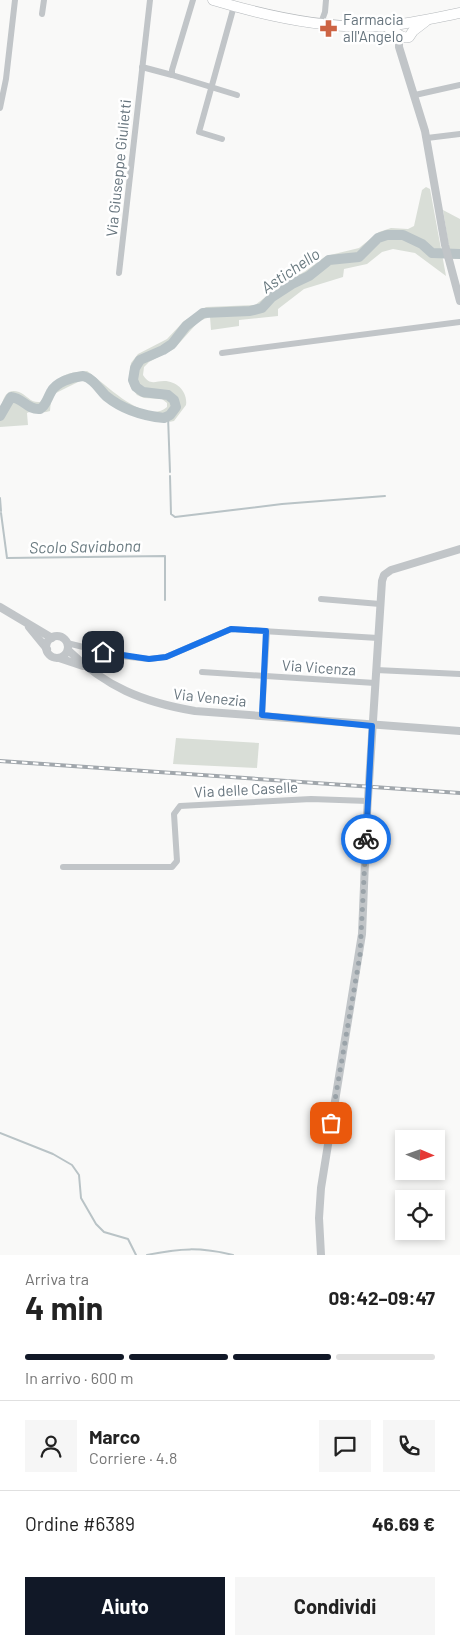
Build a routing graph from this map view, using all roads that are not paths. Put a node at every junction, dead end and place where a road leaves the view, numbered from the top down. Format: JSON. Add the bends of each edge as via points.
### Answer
{"nodes":[{"id":1,"x":15,"y":0,"type":"edge"},
{"id":2,"x":44,"y":0,"type":"edge"},
{"id":3,"x":150,"y":0,"type":"edge"},
{"id":4,"x":193,"y":0,"type":"edge"},
{"id":5,"x":213,"y":0,"type":"edge"},
{"id":6,"x":326,"y":0,"type":"edge"},
{"id":7,"x":234,"y":6,"type":"junction"},
{"id":8,"x":326,"y":12,"type":"junction"},
{"id":9,"x":460,"y":13,"type":"edge"},
{"id":10,"x":42,"y":14,"type":"dead end"},
{"id":11,"x":322,"y":23,"type":"junction"},
{"id":12,"x":334,"y":25,"type":"junction"},
{"id":13,"x":404,"y":30,"type":"junction"},
{"id":14,"x":142,"y":67,"type":"junction"},
{"id":15,"x":172,"y":75,"type":"junction"},
{"id":16,"x":460,"y":85,"type":"edge"},
{"id":17,"x":211,"y":87,"type":"junction"},
{"id":18,"x":415,"y":95,"type":"junction"},
{"id":19,"x":237,"y":96,"type":"dead end"},
{"id":20,"x":0,"y":108,"type":"edge"},
{"id":21,"x":460,"y":134,"type":"edge"},
{"id":22,"x":427,"y":138,"type":"junction"},
{"id":23,"x":222,"y":139,"type":"dead end"},
{"id":24,"x":119,"y":273,"type":"dead end"},
{"id":25,"x":460,"y":301,"type":"edge"},
{"id":26,"x":460,"y":322,"type":"edge"},
{"id":27,"x":222,"y":352,"type":"dead end"},
{"id":28,"x":460,"y":549,"type":"edge"},
{"id":29,"x":321,"y":599,"type":"dead end"},
{"id":30,"x":380,"y":604,"type":"junction"},
{"id":31,"x":0,"y":607,"type":"edge"},
{"id":32,"x":25,"y":622,"type":"junction"},
{"id":33,"x":266,"y":631,"type":"junction"},
{"id":34,"x":52,"y":638,"type":"junction"},
{"id":35,"x":378,"y":638,"type":"junction"},
{"id":36,"x":68,"y":646,"type":"junction"},
{"id":37,"x":46,"y":648,"type":"junction"},
{"id":38,"x":59,"y":658,"type":"junction"},
{"id":39,"x":85,"y":666,"type":"junction"},
{"id":40,"x":376,"y":670,"type":"junction"},
{"id":41,"x":202,"y":672,"type":"dead end"},
{"id":42,"x":460,"y":674,"type":"edge"},
{"id":43,"x":263,"y":676,"type":"junction"},
{"id":44,"x":375,"y":683,"type":"junction"},
{"id":45,"x":262,"y":715,"type":"junction"},
{"id":46,"x":372,"y":726,"type":"junction"},
{"id":47,"x":460,"y":731,"type":"edge"},
{"id":48,"x":368,"y":801,"type":"junction"},
{"id":49,"x":63,"y":868,"type":"dead end"},
{"id":50,"x":321,"y":1255,"type":"edge"}],
"edges":[{"from":1,"to":20,"type":"street"},
{"from":2,"to":10,"type":"street"},
{"from":3,"to":14,"type":"street","name":"Via Giuseppe Giulietti"},
{"from":4,"to":15,"type":"street"},
{"from":5,"to":7,"type":"main road"},
{"from":6,"to":8,"type":"street"},
{"from":7,"to":11,"type":"main road"},
{"from":7,"to":17,"type":"street"},
{"from":8,"to":11,"type":"street"},
{"from":8,"to":12,"type":"street"},
{"from":9,"to":13,"type":"main road","via":[[426,20]]},
{"from":11,"to":12,"type":"main road"},
{"from":12,"to":13,"type":"main road","via":[[385,26]]},
{"from":13,"to":18,"type":"street","via":[[399,47]]},
{"from":14,"to":15,"type":"street"},
{"from":14,"to":24,"type":"street","name":"Via Giuseppe Giulietti"},
{"from":15,"to":17,"type":"street"},
{"from":16,"to":18,"type":"street"},
{"from":17,"to":19,"type":"street"},
{"from":17,"to":23,"type":"street","via":[[199,132]]},
{"from":18,"to":22,"type":"street"},
{"from":21,"to":22,"type":"street"},
{"from":22,"to":25,"type":"street","via":[[445,245]]},
{"from":26,"to":27,"type":"street"},
{"from":28,"to":30,"type":"street","via":[[384,574]]},
{"from":29,"to":30,"type":"street"},
{"from":30,"to":35,"type":"street"},
{"from":31,"to":32,"type":"street"},
{"from":32,"to":34,"type":"street"},
{"from":32,"to":37,"type":"street"},
{"from":33,"to":35,"type":"street"},
{"from":33,"to":36,"type":"street","via":[[231,629],[166,657],[149,659]]},
{"from":33,"to":43,"type":"street"},
{"from":34,"to":36,"type":"street","via":[[60,637]]},
{"from":34,"to":37,"type":"street"},
{"from":35,"to":40,"type":"street"},
{"from":36,"to":38,"type":"street","via":[[65,655]]},
{"from":36,"to":39,"type":"street","name":"Via Venezia"},
{"from":37,"to":38,"type":"street","via":[[50,655]]},
{"from":38,"to":39,"type":"street","name":"Via Venezia"},
{"from":39,"to":45,"type":"street","name":"Via Venezia","via":[[133,695],[161,705]]},
{"from":40,"to":42,"type":"street"},
{"from":40,"to":44,"type":"street"},
{"from":41,"to":43,"type":"street","name":"Via Vicenza"},
{"from":43,"to":44,"type":"street","name":"Via Vicenza"},
{"from":43,"to":45,"type":"street"},
{"from":44,"to":46,"type":"street"},
{"from":45,"to":46,"type":"street","name":"Via Venezia"},
{"from":46,"to":47,"type":"street","name":"Via Venezia"},
{"from":46,"to":48,"type":"street"},
{"from":48,"to":49,"type":"street","name":"Via delle Caselle","via":[[311,799],[180,806],[174,814],[177,861],[172,867]]},
{"from":48,"to":50,"type":"street","via":[[361,941],[321,1188]]}]}
